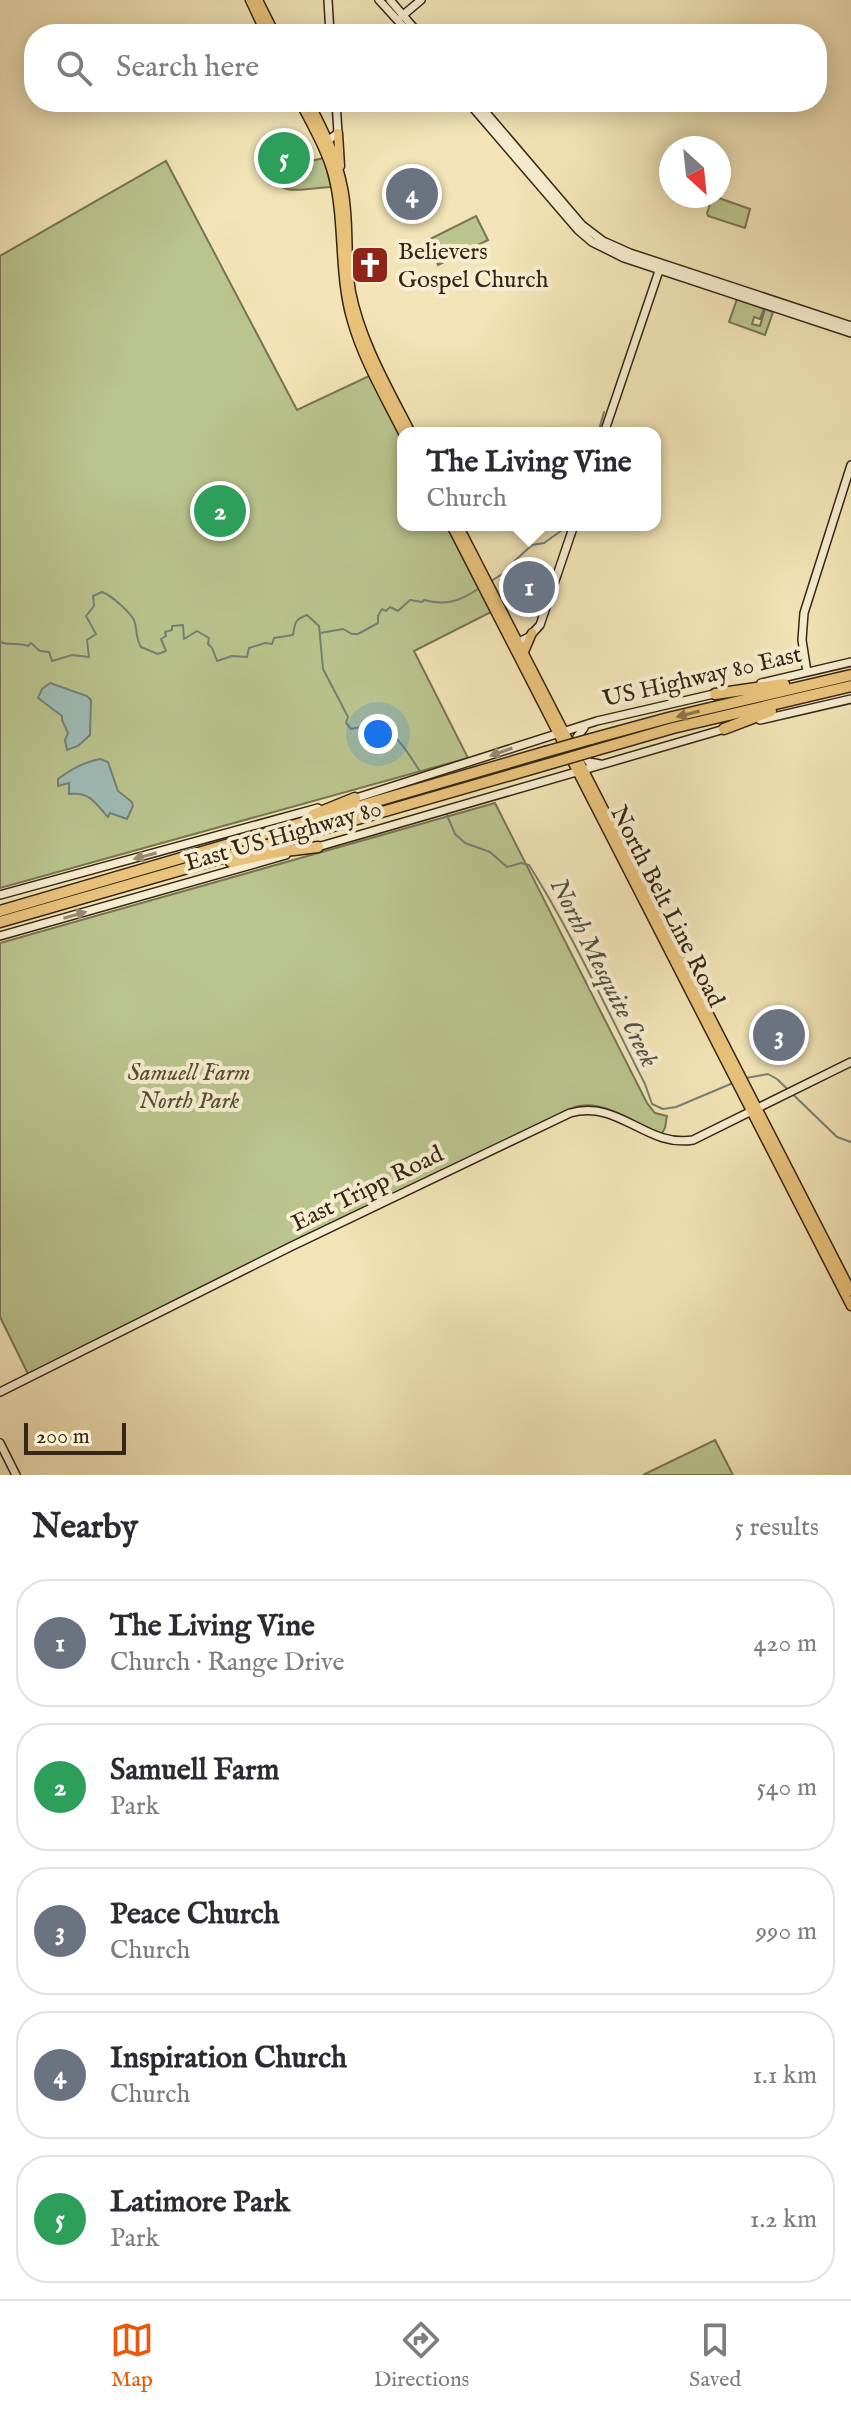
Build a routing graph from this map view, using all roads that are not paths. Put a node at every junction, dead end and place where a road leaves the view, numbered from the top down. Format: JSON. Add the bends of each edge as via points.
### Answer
{"nodes":[{"id":1,"x":250,"y":0,"type":"edge"},
{"id":2,"x":258,"y":0,"type":"edge"},
{"id":3,"x":328,"y":0,"type":"edge"},
{"id":4,"x":379,"y":0,"type":"edge"},
{"id":5,"x":390,"y":0,"type":"edge"},
{"id":6,"x":421,"y":0,"type":"edge"},
{"id":7,"x":400,"y":18,"type":"junction"},
{"id":8,"x":261,"y":24,"type":"edge"},
{"id":9,"x":270,"y":24,"type":"edge"},
{"id":10,"x":329,"y":24,"type":"edge"},
{"id":11,"x":405,"y":24,"type":"edge"},
{"id":12,"x":306,"y":112,"type":"edge"},
{"id":13,"x":313,"y":112,"type":"edge"},
{"id":14,"x":337,"y":112,"type":"edge"},
{"id":15,"x":481,"y":112,"type":"edge"},
{"id":16,"x":338,"y":133,"type":"junction"},
{"id":17,"x":325,"y":144,"type":"junction"},
{"id":18,"x":341,"y":179,"type":"junction"},
{"id":19,"x":661,"y":266,"type":"junction"},
{"id":20,"x":851,"y":326,"type":"edge"},
{"id":21,"x":851,"y":333,"type":"edge"},
{"id":22,"x":400,"y":427,"type":"edge"},
{"id":23,"x":408,"y":427,"type":"edge"},
{"id":24,"x":606,"y":427,"type":"edge"},
{"id":25,"x":851,"y":465,"type":"edge"},
{"id":26,"x":459,"y":531,"type":"edge"},
{"id":27,"x":572,"y":531,"type":"edge"},
{"id":28,"x":532,"y":633,"type":"junction"},
{"id":29,"x":515,"y":644,"type":"junction"},
{"id":30,"x":523,"y":654,"type":"junction"},
{"id":31,"x":851,"y":662,"type":"edge"},
{"id":32,"x":807,"y":672,"type":"junction"},
{"id":33,"x":849,"y":679,"type":"edge"},
{"id":34,"x":536,"y":685,"type":"junction"},
{"id":35,"x":715,"y":694,"type":"junction"},
{"id":36,"x":812,"y":696,"type":"junction"},
{"id":37,"x":851,"y":699,"type":"edge"},
{"id":38,"x":597,"y":721,"type":"junction"},
{"id":39,"x":724,"y":729,"type":"junction"},
{"id":40,"x":560,"y":732,"type":"junction"},
{"id":41,"x":604,"y":764,"type":"junction"},
{"id":42,"x":580,"y":772,"type":"junction"},
{"id":43,"x":448,"y":781,"type":"junction"},
{"id":44,"x":415,"y":797,"type":"junction"},
{"id":45,"x":355,"y":798,"type":"junction"},
{"id":46,"x":318,"y":847,"type":"junction"},
{"id":47,"x":191,"y":857,"type":"junction"},
{"id":48,"x":112,"y":889,"type":"junction"},
{"id":49,"x":0,"y":895,"type":"edge"},
{"id":50,"x":0,"y":911,"type":"edge"},
{"id":51,"x":0,"y":922,"type":"edge"},
{"id":52,"x":0,"y":936,"type":"edge"},
{"id":53,"x":851,"y":1062,"type":"edge"},
{"id":54,"x":758,"y":1108,"type":"junction"},
{"id":55,"x":816,"y":1229,"type":"junction"},
{"id":56,"x":851,"y":1291,"type":"edge"},
{"id":57,"x":851,"y":1306,"type":"edge"},
{"id":58,"x":0,"y":1392,"type":"edge"},
{"id":59,"x":0,"y":1443,"type":"edge"},
{"id":60,"x":16,"y":1475,"type":"edge"}],
"edges":[{"from":1,"to":8,"type":"main road"},
{"from":2,"to":9,"type":"main road"},
{"from":3,"to":10,"type":"main road"},
{"from":4,"to":7,"type":"main road"},
{"from":5,"to":7,"type":"main road"},
{"from":6,"to":7,"type":"main road"},
{"from":7,"to":11,"type":"main road"},
{"from":12,"to":17,"type":"main road"},
{"from":13,"to":17,"type":"main road"},
{"from":14,"to":16,"type":"main road"},
{"from":15,"to":19,"type":"main road","via":[[589,231]]},
{"from":16,"to":17,"type":"main road"},
{"from":16,"to":18,"type":"main road"},
{"from":17,"to":18,"type":"main road"},
{"from":17,"to":22,"type":"main road","via":[[336,190],[352,323]]},
{"from":18,"to":23,"type":"main road","via":[[351,292],[372,354]]},
{"from":19,"to":20,"type":"main road"},
{"from":19,"to":21,"type":"main road"},
{"from":19,"to":24,"type":"main road"},
{"from":25,"to":32,"type":"main road","via":[[804,613]]},
{"from":26,"to":29,"type":"main road","name":"North Belt Line Road"},
{"from":27,"to":28,"type":"main road","via":[[540,625]]},
{"from":28,"to":29,"type":"main road"},
{"from":28,"to":30,"type":"main road"},
{"from":29,"to":30,"type":"main road","name":"North Belt Line Road"},
{"from":29,"to":34,"type":"main road","name":"North Belt Line Road"},
{"from":30,"to":34,"type":"main road","name":"North Belt Line Road"},
{"from":31,"to":32,"type":"main road","name":"US Highway 80 East"},
{"from":32,"to":35,"type":"main road","name":"US Highway 80 East"},
{"from":33,"to":35,"type":"highway"},
{"from":33,"to":36,"type":"highway"},
{"from":33,"to":43,"type":"highway","one_way":true,"bridge":true,"via":[[668,718]]},
{"from":34,"to":40,"type":"main road","name":"North Belt Line Road"},
{"from":35,"to":38,"type":"main road","name":"US Highway 80 East"},
{"from":36,"to":39,"type":"highway"},
{"from":36,"to":43,"type":"highway","bridge":true,"via":[[552,763]]},
{"from":37,"to":39,"type":"main road"},
{"from":38,"to":40,"type":"main road","name":"US Highway 80 East"},
{"from":38,"to":41,"type":"main road","via":[[577,740],[585,759]]},
{"from":39,"to":41,"type":"main road"},
{"from":40,"to":42,"type":"main road","name":"North Belt Line Road"},
{"from":40,"to":43,"type":"main road","name":"East US Highway 80","one_way":true},
{"from":41,"to":42,"type":"main road"},
{"from":42,"to":46,"type":"main road","name":"East US Highway 80"},
{"from":42,"to":54,"type":"main road","name":"North Belt Line Road","via":[[736,1076]]},
{"from":43,"to":44,"type":"highway"},
{"from":43,"to":45,"type":"main road","name":"East US Highway 80","via":[[407,783]]},
{"from":44,"to":47,"type":"highway"},
{"from":44,"to":48,"type":"highway"},
{"from":45,"to":47,"type":"highway"},
{"from":45,"to":49,"type":"main road","name":"East US Highway 80","one_way":true},
{"from":46,"to":48,"type":"highway"},
{"from":52,"to":46,"type":"main road","name":"East US Highway 80","one_way":true},
{"from":47,"to":50,"type":"highway"},
{"from":48,"to":51,"type":"highway"},
{"from":53,"to":54,"type":"main road","name":"East Tripp Road"},
{"from":54,"to":55,"type":"main road","name":"North Belt Line Road"},
{"from":54,"to":58,"type":"main road","name":"East Tripp Road","via":[[681,1142],[664,1140],[598,1110],[570,1113]]},
{"from":55,"to":56,"type":"main road","name":"North Belt Line Road"},
{"from":55,"to":57,"type":"main road","name":"North Belt Line Road"},
{"from":59,"to":60,"type":"main road"}]}
